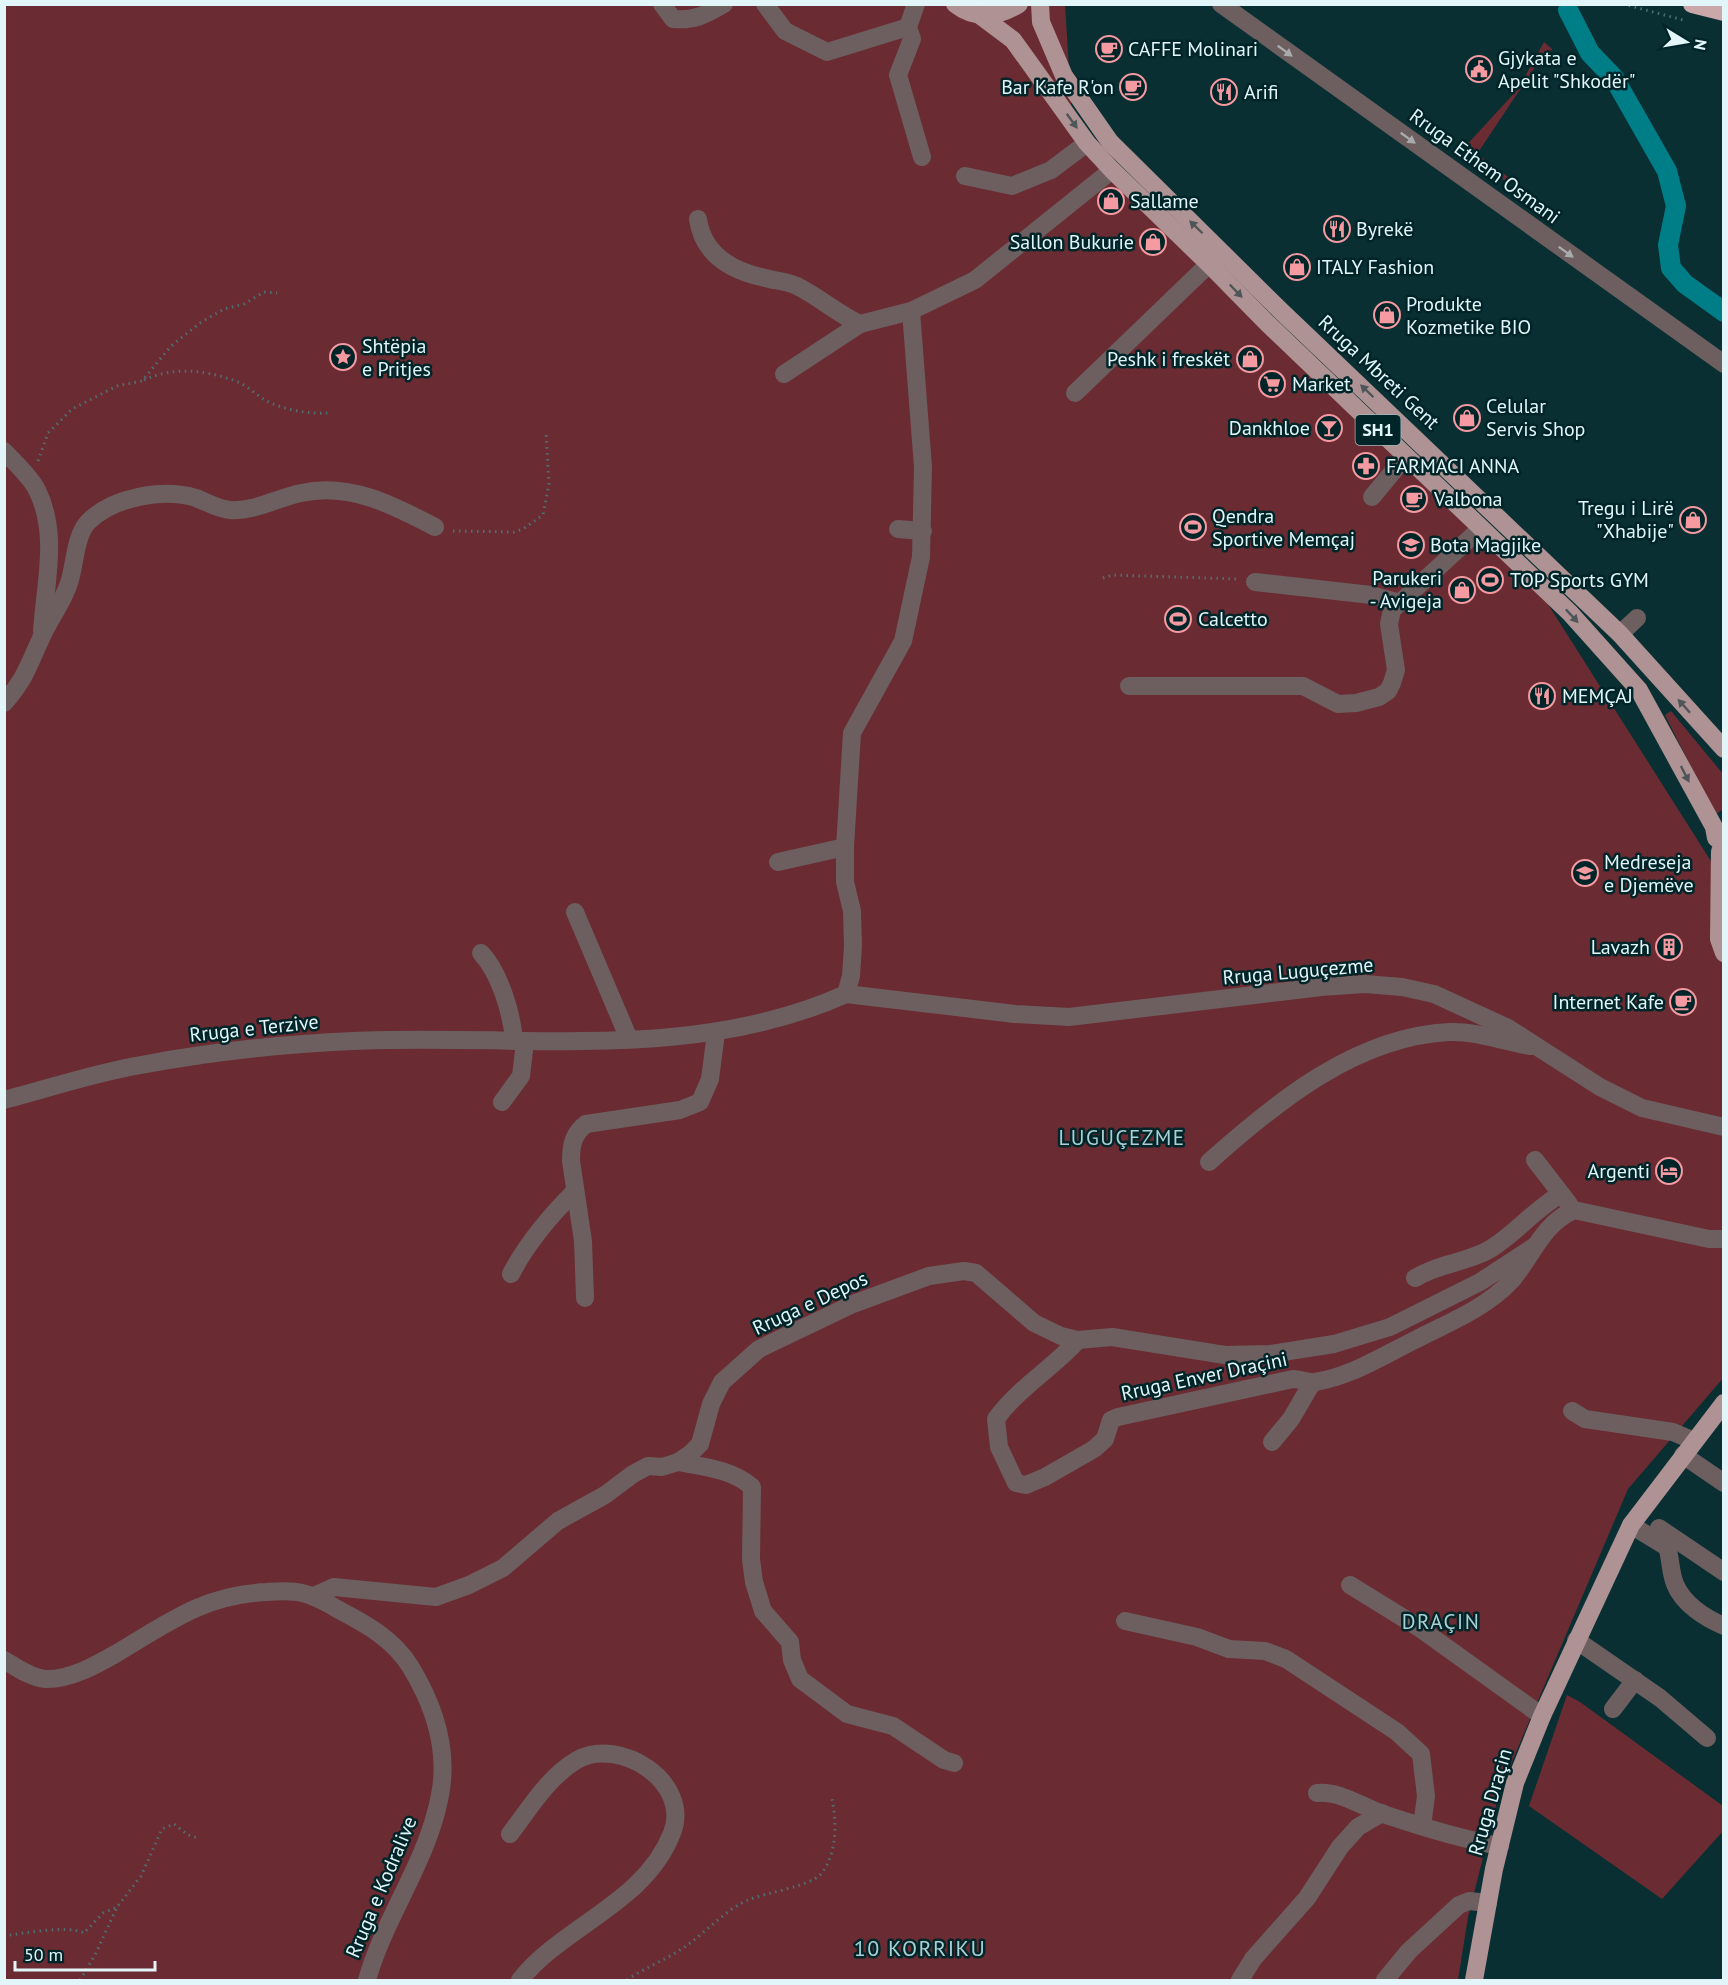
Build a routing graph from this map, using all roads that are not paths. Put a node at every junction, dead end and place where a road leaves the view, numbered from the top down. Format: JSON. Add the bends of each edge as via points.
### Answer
{"nodes":[{"id":1,"x":662,"y":4,"type":"edge"},
{"id":2,"x":723,"y":4,"type":"edge"},
{"id":3,"x":765,"y":4,"type":"edge"},
{"id":4,"x":916,"y":4,"type":"edge"},
{"id":5,"x":955,"y":4,"type":"edge"},
{"id":6,"x":1019,"y":4,"type":"edge"},
{"id":7,"x":1040,"y":4,"type":"edge"},
{"id":8,"x":1221,"y":4,"type":"edge"},
{"id":9,"x":1724,"y":12,"type":"edge"},
{"id":10,"x":1691,"y":13,"type":"edge"},
{"id":11,"x":981,"y":16,"type":"junction"},
{"id":12,"x":908,"y":27,"type":"junction"},
{"id":13,"x":1088,"y":143,"type":"junction"},
{"id":14,"x":922,"y":157,"type":"dead end"},
{"id":15,"x":1112,"y":170,"type":"junction"},
{"id":16,"x":964,"y":176,"type":"dead end"},
{"id":17,"x":698,"y":219,"type":"dead end"},
{"id":18,"x":1209,"y":264,"type":"junction"},
{"id":19,"x":911,"y":311,"type":"junction"},
{"id":20,"x":860,"y":324,"type":"junction"},
{"id":21,"x":1724,"y":364,"type":"edge"},
{"id":22,"x":784,"y":374,"type":"dead end"},
{"id":23,"x":1075,"y":393,"type":"dead end"},
{"id":24,"x":4,"y":451,"type":"edge"},
{"id":25,"x":1405,"y":457,"type":"junction"},
{"id":26,"x":1372,"y":497,"type":"dead end"},
{"id":27,"x":435,"y":527,"type":"road end"},
{"id":28,"x":1481,"y":528,"type":"junction"},
{"id":29,"x":898,"y":529,"type":"dead end"},
{"id":30,"x":923,"y":531,"type":"junction"},
{"id":31,"x":1255,"y":582,"type":"road end"},
{"id":32,"x":1400,"y":603,"type":"junction"},
{"id":33,"x":1637,"y":618,"type":"dead end"},
{"id":34,"x":1620,"y":634,"type":"junction"},
{"id":35,"x":42,"y":636,"type":"junction"},
{"id":36,"x":1129,"y":686,"type":"dead end"},
{"id":37,"x":4,"y":703,"type":"edge"},
{"id":38,"x":1724,"y":749,"type":"edge"},
{"id":39,"x":1724,"y":816,"type":"edge"},
{"id":40,"x":844,"y":847,"type":"junction"},
{"id":41,"x":1720,"y":848,"type":"edge"},
{"id":42,"x":778,"y":862,"type":"dead end"},
{"id":43,"x":575,"y":912,"type":"dead end"},
{"id":44,"x":481,"y":953,"type":"dead end"},
{"id":45,"x":1724,"y":953,"type":"edge"},
{"id":46,"x":846,"y":994,"type":"junction"},
{"id":47,"x":716,"y":1033,"type":"junction"},
{"id":48,"x":629,"y":1040,"type":"junction"},
{"id":49,"x":519,"y":1041,"type":"junction"},
{"id":50,"x":1534,"y":1047,"type":"junction"},
{"id":51,"x":4,"y":1100,"type":"edge"},
{"id":52,"x":502,"y":1102,"type":"dead end"},
{"id":53,"x":1724,"y":1127,"type":"edge"},
{"id":54,"x":1535,"y":1160,"type":"dead end"},
{"id":55,"x":1209,"y":1162,"type":"dead end"},
{"id":56,"x":574,"y":1192,"type":"junction"},
{"id":57,"x":1561,"y":1194,"type":"junction"},
{"id":58,"x":1574,"y":1210,"type":"junction"},
{"id":59,"x":1724,"y":1239,"type":"edge"},
{"id":60,"x":1534,"y":1246,"type":"junction"},
{"id":61,"x":511,"y":1274,"type":"dead end"},
{"id":62,"x":1415,"y":1278,"type":"dead end"},
{"id":63,"x":585,"y":1298,"type":"dead end"},
{"id":64,"x":1008,"y":1300,"type":"joint"},
{"id":65,"x":1078,"y":1340,"type":"junction"},
{"id":66,"x":1312,"y":1383,"type":"junction"},
{"id":67,"x":1724,"y":1403,"type":"edge"},
{"id":68,"x":1572,"y":1411,"type":"dead end"},
{"id":69,"x":1272,"y":1442,"type":"dead end"},
{"id":70,"x":1689,"y":1448,"type":"junction"},
{"id":71,"x":678,"y":1461,"type":"junction"},
{"id":72,"x":1724,"y":1483,"type":"edge"},
{"id":73,"x":1634,"y":1520,"type":"junction"},
{"id":74,"x":1721,"y":1571,"type":"edge"},
{"id":75,"x":1350,"y":1585,"type":"dead end"},
{"id":76,"x":314,"y":1596,"type":"junction"},
{"id":77,"x":1125,"y":1621,"type":"dead end"},
{"id":78,"x":1718,"y":1624,"type":"edge"},
{"id":79,"x":1724,"y":1638,"type":"edge"},
{"id":80,"x":1576,"y":1640,"type":"junction"},
{"id":81,"x":4,"y":1660,"type":"edge"},
{"id":82,"x":1635,"y":1680,"type":"junction"},
{"id":83,"x":1612,"y":1709,"type":"dead end"},
{"id":84,"x":1542,"y":1716,"type":"junction"},
{"id":85,"x":1707,"y":1738,"type":"dead end"},
{"id":86,"x":954,"y":1763,"type":"dead end"},
{"id":87,"x":1317,"y":1793,"type":"dead end"},
{"id":88,"x":1382,"y":1813,"type":"junction"},
{"id":89,"x":1422,"y":1826,"type":"junction"},
{"id":90,"x":510,"y":1834,"type":"dead end"},
{"id":91,"x":1500,"y":1846,"type":"junction"},
{"id":92,"x":1488,"y":1903,"type":"junction"},
{"id":93,"x":369,"y":1979,"type":"edge"},
{"id":94,"x":520,"y":1980,"type":"edge"},
{"id":95,"x":1240,"y":1980,"type":"edge"},
{"id":96,"x":1384,"y":1980,"type":"edge"},
{"id":97,"x":1474,"y":1980,"type":"edge"}],
"edges":[{"from":1,"to":2,"type":"street","via":[[673,19],[688,21],[702,18]]},
{"from":3,"to":12,"type":"street","via":[[785,31],[827,52]]},
{"from":4,"to":12,"type":"street"},
{"from":5,"to":11,"type":"main road","name":"Rruga Mbreti Gent","number":"SH1"},
{"from":6,"to":11,"type":"main road","via":[[1005,13]]},
{"from":34,"to":7,"type":"main road","name":"Rruga Mbreti Gent","number":"SH1","one_way":true,"via":[[1123,156],[1064,76],[1041,22]]},
{"from":8,"to":21,"type":"street","name":"Rruga Ethem Osmani","one_way":true},
{"from":9,"to":10,"type":"highway"},
{"from":11,"to":13,"type":"main road","name":"Rruga Mbreti Gent","number":"SH1","one_way":true,"via":[[1013,40]]},
{"from":12,"to":14,"type":"street","via":[[912,39],[898,75]]},
{"from":13,"to":15,"type":"main road","name":"Rruga Mbreti Gent","number":"SH1"},
{"from":13,"to":16,"type":"street","via":[[1051,170],[1012,186]]},
{"from":15,"to":18,"type":"main road","name":"Rruga Mbreti Gent","number":"SH1"},
{"from":15,"to":19,"type":"street","via":[[975,280]]},
{"from":17,"to":20,"type":"street","via":[[700,235],[727,266],[789,283]]},
{"from":18,"to":23,"type":"street"},
{"from":18,"to":25,"type":"main road","name":"Rruga Mbreti Gent","number":"SH1","one_way":true},
{"from":19,"to":20,"type":"street"},
{"from":19,"to":30,"type":"street"},
{"from":20,"to":22,"type":"street"},
{"from":24,"to":35,"type":"street","via":[[36,488],[46,513],[50,536]]},
{"from":25,"to":26,"type":"street"},
{"from":25,"to":28,"type":"main road","name":"Rruga Mbreti Gent","number":"SH1"},
{"from":27,"to":35,"type":"street","via":[[385,501],[353,492],[302,493],[238,510],[196,498],[150,495],[105,510],[87,523],[69,584]]},
{"from":28,"to":32,"type":"street"},
{"from":28,"to":41,"type":"main road","name":"Rruga Mbreti Gent","number":"SH1","one_way":true,"via":[[1570,613],[1639,690],[1714,827]]},
{"from":29,"to":30,"type":"street"},
{"from":30,"to":40,"type":"street","via":[[903,641],[852,733]]},
{"from":31,"to":32,"type":"street","via":[[1371,595]]},
{"from":32,"to":36,"type":"street","via":[[1392,610],[1389,624],[1396,670],[1388,690],[1379,697],[1356,704],[1338,704],[1303,686]]},
{"from":33,"to":34,"type":"street"},
{"from":38,"to":34,"type":"main road","name":"Rruga Mbreti Gent","number":"SH1","one_way":true},
{"from":35,"to":37,"type":"street","via":[[34,660]]},
{"from":39,"to":41,"type":"main road","via":[[1717,828]]},
{"from":40,"to":42,"type":"street"},
{"from":40,"to":46,"type":"street","via":[[853,946]]},
{"from":41,"to":45,"type":"main road","via":[[1719,939]]},
{"from":43,"to":48,"type":"street"},
{"from":44,"to":49,"type":"street","via":[[495,974]]},
{"from":46,"to":47,"type":"street","name":"Rruga e Terzive","via":[[810,1010]]},
{"from":46,"to":50,"type":"street","name":"Rruga Luguçezme","via":[[1069,1017],[1365,984],[1434,994],[1508,1028]]},
{"from":47,"to":48,"type":"street","name":"Rruga e Terzive"},
{"from":47,"to":56,"type":"street","via":[[710,1079],[700,1102],[680,1110],[586,1124],[577,1131],[571,1148]]},
{"from":48,"to":49,"type":"street","name":"Rruga e Terzive"},
{"from":49,"to":51,"type":"street","name":"Rruga e Terzive","via":[[353,1041],[210,1054],[119,1069]]},
{"from":49,"to":52,"type":"street","via":[[521,1076]]},
{"from":50,"to":53,"type":"street","name":"Rruga Luguçezme","via":[[1642,1108]]},
{"from":50,"to":55,"type":"street","via":[[1452,1032],[1412,1037],[1375,1049],[1292,1095],[1257,1119]]},
{"from":54,"to":57,"type":"street"},
{"from":56,"to":61,"type":"street","via":[[537,1232]]},
{"from":56,"to":63,"type":"street","via":[[583,1241]]},
{"from":57,"to":58,"type":"street"},
{"from":57,"to":62,"type":"street","via":[[1491,1248]]},
{"from":58,"to":59,"type":"street"},
{"from":58,"to":60,"type":"street","name":"Rruga Enver Draçini","via":[[1552,1223]]},
{"from":60,"to":65,"type":"street","name":"Rruga Enver Draçini","via":[[1480,1282],[1416,1315],[1360,1338],[1305,1350],[1225,1354],[1112,1337]]},
{"from":60,"to":66,"type":"street","name":"Rruga Enver Draçini","via":[[1510,1281],[1458,1318],[1371,1362]]},
{"from":64,"to":65,"type":"street","name":"Rruga Enver Draçini","via":[[1034,1323]]},
{"from":64,"to":71,"type":"street","name":"Rruga e Depos","via":[[976,1274],[948,1272],[853,1305],[776,1339],[722,1382],[711,1404],[700,1444]]},
{"from":65,"to":66,"type":"street","name":"Rruga Enver Draçini","via":[[996,1419],[999,1447],[1016,1483],[1026,1485],[1094,1449],[1106,1439],[1111,1419],[1118,1416],[1293,1379]]},
{"from":66,"to":69,"type":"street","name":"Rruga Enver Draçini"},
{"from":67,"to":70,"type":"main road","name":"Rruga Draçin"},
{"from":68,"to":70,"type":"street","via":[[1585,1419],[1673,1432]]},
{"from":70,"to":72,"type":"street"},
{"from":70,"to":73,"type":"main road","name":"Rruga Draçin"},
{"from":71,"to":76,"type":"street","via":[[662,1467],[648,1466],[633,1474],[558,1521],[503,1568],[470,1585],[436,1597],[334,1587]]},
{"from":71,"to":86,"type":"street","via":[[723,1471],[752,1486],[754,1582],[763,1611],[790,1642],[800,1679],[847,1714],[893,1726]]},
{"from":73,"to":74,"type":"street","via":[[1668,1533]]},
{"from":73,"to":78,"type":"street","via":[[1667,1547],[1674,1583],[1682,1596]]},
{"from":73,"to":80,"type":"main road","name":"Rruga Draçin"},
{"from":75,"to":84,"type":"street","via":[[1418,1627]]},
{"from":76,"to":81,"type":"street","name":"Rruga e Kodralive","via":[[262,1592],[207,1601],[102,1662],[58,1678],[33,1675]]},
{"from":76,"to":93,"type":"street","name":"Rruga e Kodralive","via":[[377,1632],[406,1660],[433,1710],[443,1750],[441,1793],[430,1838]]},
{"from":77,"to":89,"type":"street","via":[[1197,1637],[1230,1649],[1265,1651],[1286,1659],[1397,1732],[1421,1754],[1426,1796]]},
{"from":78,"to":79,"type":"street"},
{"from":80,"to":82,"type":"street"},
{"from":80,"to":84,"type":"main road","name":"Rruga Draçin"},
{"from":82,"to":83,"type":"street"},
{"from":82,"to":85,"type":"street"},
{"from":84,"to":91,"type":"main road","name":"Rruga Draçin","via":[[1515,1783]]},
{"from":87,"to":88,"type":"street","via":[[1333,1794]]},
{"from":88,"to":89,"type":"street"},
{"from":88,"to":95,"type":"street","via":[[1345,1840],[1307,1898],[1253,1959]]},
{"from":89,"to":91,"type":"street"},
{"from":90,"to":94,"type":"street","via":[[555,1776],[595,1752],[625,1756],[639,1764],[663,1781],[674,1807],[673,1830],[651,1869],[617,1902],[547,1953]]},
{"from":91,"to":92,"type":"main road","name":"Rruga Draçin"},
{"from":92,"to":96,"type":"street","via":[[1468,1901],[1459,1905]]},
{"from":92,"to":97,"type":"main road","name":"Rruga Draçin"}]}
